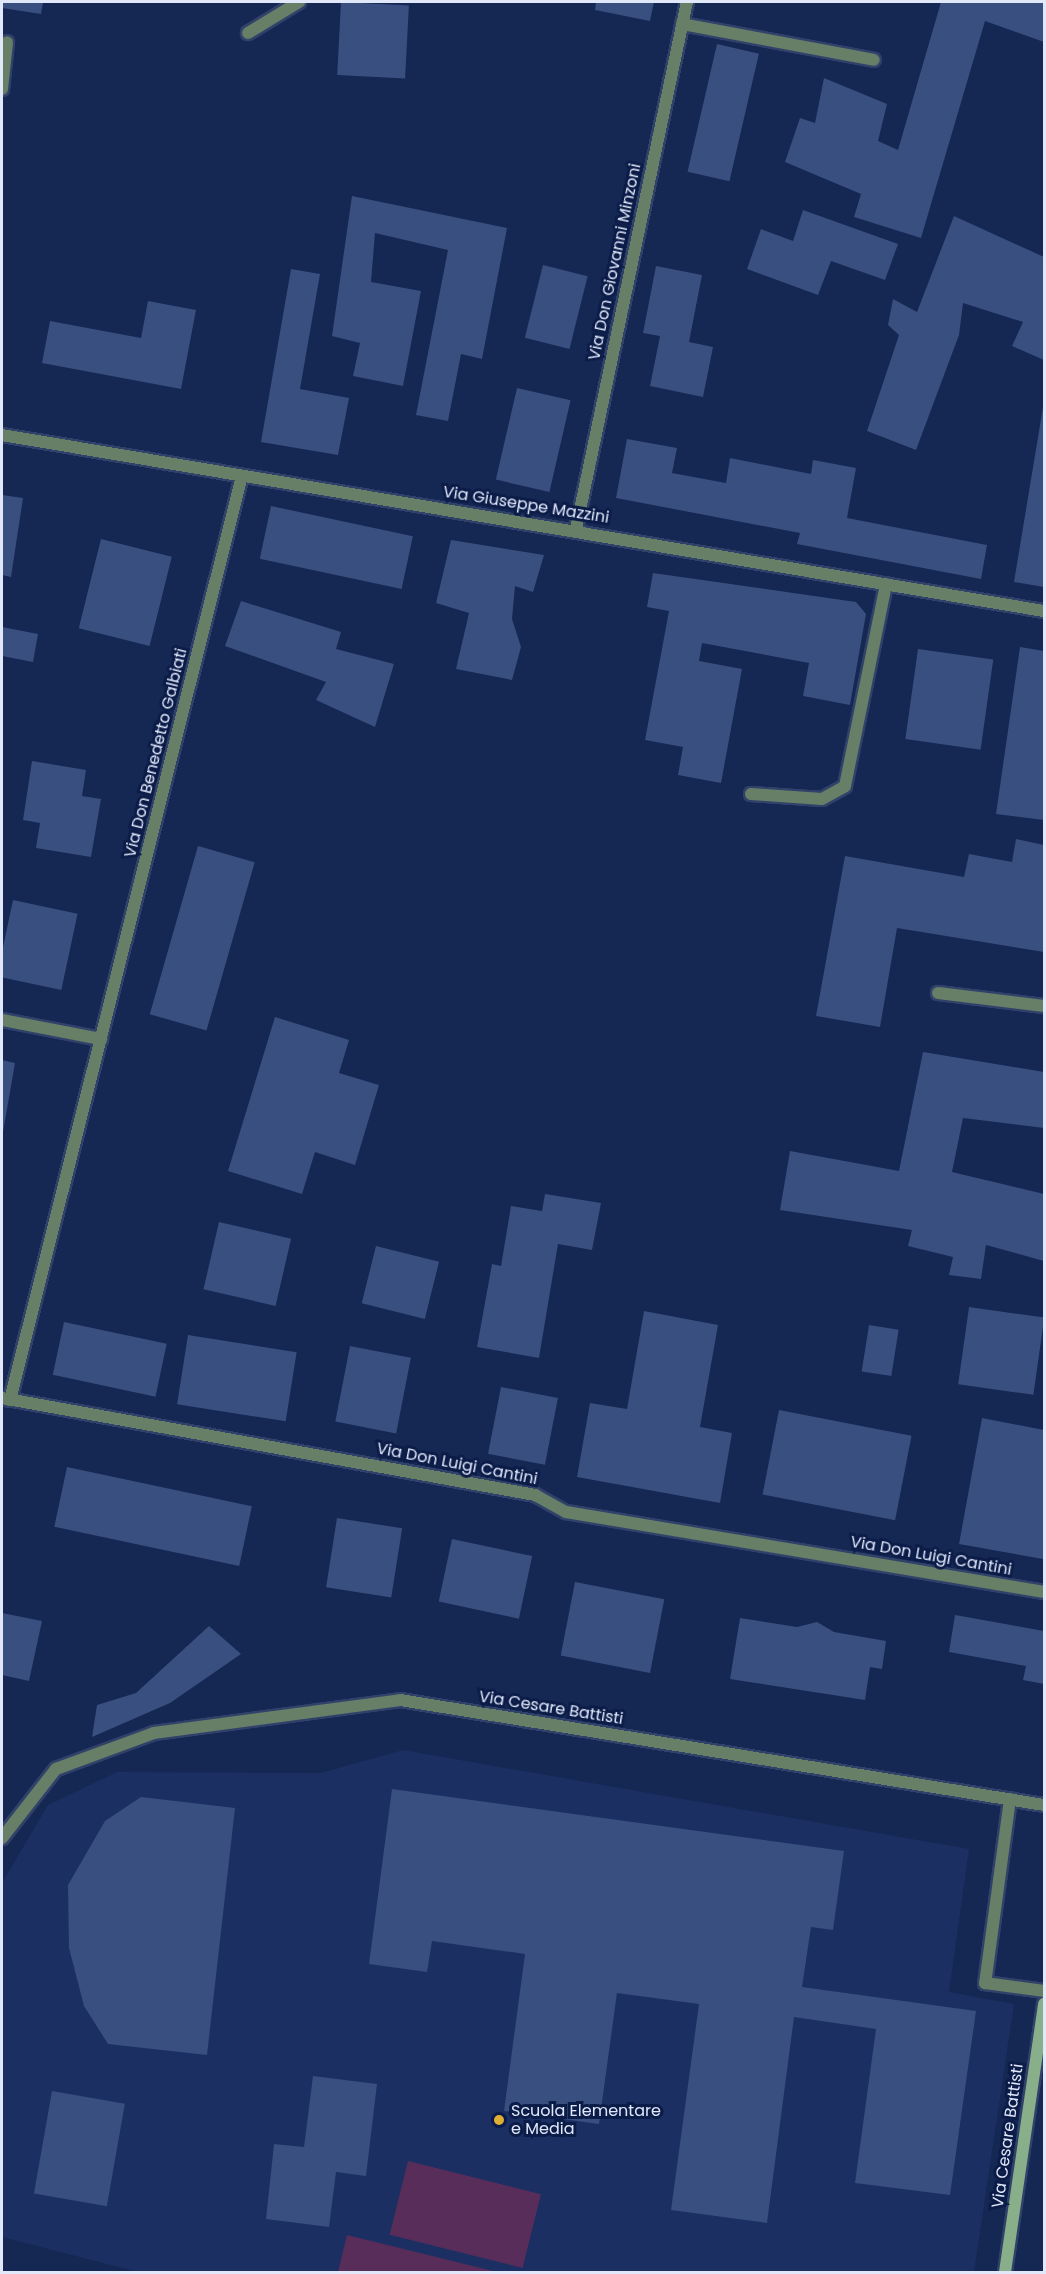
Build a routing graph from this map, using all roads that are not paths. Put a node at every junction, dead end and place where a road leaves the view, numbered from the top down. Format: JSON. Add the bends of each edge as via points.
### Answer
{"nodes":[{"id":1,"x":299,"y":2,"type":"edge"},
{"id":2,"x":687,"y":2,"type":"edge"},
{"id":3,"x":682,"y":24,"type":"junction"},
{"id":4,"x":248,"y":33,"type":"dead end"},
{"id":5,"x":7,"y":42,"type":"dead end"},
{"id":6,"x":874,"y":60,"type":"dead end"},
{"id":7,"x":2,"y":89,"type":"edge"},
{"id":8,"x":2,"y":435,"type":"edge"},
{"id":9,"x":242,"y":476,"type":"junction"},
{"id":10,"x":576,"y":530,"type":"junction"},
{"id":11,"x":886,"y":584,"type":"junction"},
{"id":12,"x":1044,"y":611,"type":"edge"},
{"id":13,"x":751,"y":794,"type":"dead end"},
{"id":14,"x":938,"y":993,"type":"dead end"},
{"id":15,"x":1044,"y":1006,"type":"edge"},
{"id":16,"x":2,"y":1020,"type":"edge"},
{"id":17,"x":101,"y":1039,"type":"junction"},
{"id":18,"x":6,"y":1399,"type":"edge"},
{"id":19,"x":1044,"y":1592,"type":"edge"},
{"id":20,"x":1010,"y":1799,"type":"junction"},
{"id":21,"x":1044,"y":1805,"type":"edge"},
{"id":22,"x":2,"y":1838,"type":"edge"},
{"id":23,"x":1044,"y":1991,"type":"edge"},
{"id":24,"x":1044,"y":2004,"type":"edge"},
{"id":25,"x":1005,"y":2272,"type":"edge"}],
"edges":[{"from":1,"to":4,"type":"street"},
{"from":2,"to":3,"type":"street","name":"Via Don Giovanni Minzoni"},
{"from":3,"to":6,"type":"street"},
{"from":3,"to":10,"type":"street","name":"Via Don Giovanni Minzoni"},
{"from":5,"to":7,"type":"street"},
{"from":8,"to":9,"type":"street","name":"Via Giuseppe Mazzini"},
{"from":9,"to":10,"type":"street","name":"Via Giuseppe Mazzini"},
{"from":9,"to":17,"type":"street","name":"Via Don Benedetto Galbiati"},
{"from":10,"to":11,"type":"street","name":"Via Giuseppe Mazzini"},
{"from":11,"to":12,"type":"street","name":"Via Giuseppe Mazzini"},
{"from":11,"to":13,"type":"street","via":[[845,786],[822,799]]},
{"from":14,"to":15,"type":"street"},
{"from":16,"to":17,"type":"street"},
{"from":17,"to":18,"type":"street","name":"Via Don Benedetto Galbiati"},
{"from":18,"to":19,"type":"street","name":"Via Don Luigi Cantini","via":[[535,1494],[566,1512]]},
{"from":20,"to":21,"type":"street","name":"Via Cesare Battisti"},
{"from":20,"to":22,"type":"street","name":"Via Cesare Battisti","via":[[400,1700],[154,1733],[56,1769]]},
{"from":20,"to":23,"type":"street","via":[[985,1983]]},
{"from":24,"to":25,"type":"street","name":"Via Cesare Battisti"}]}
